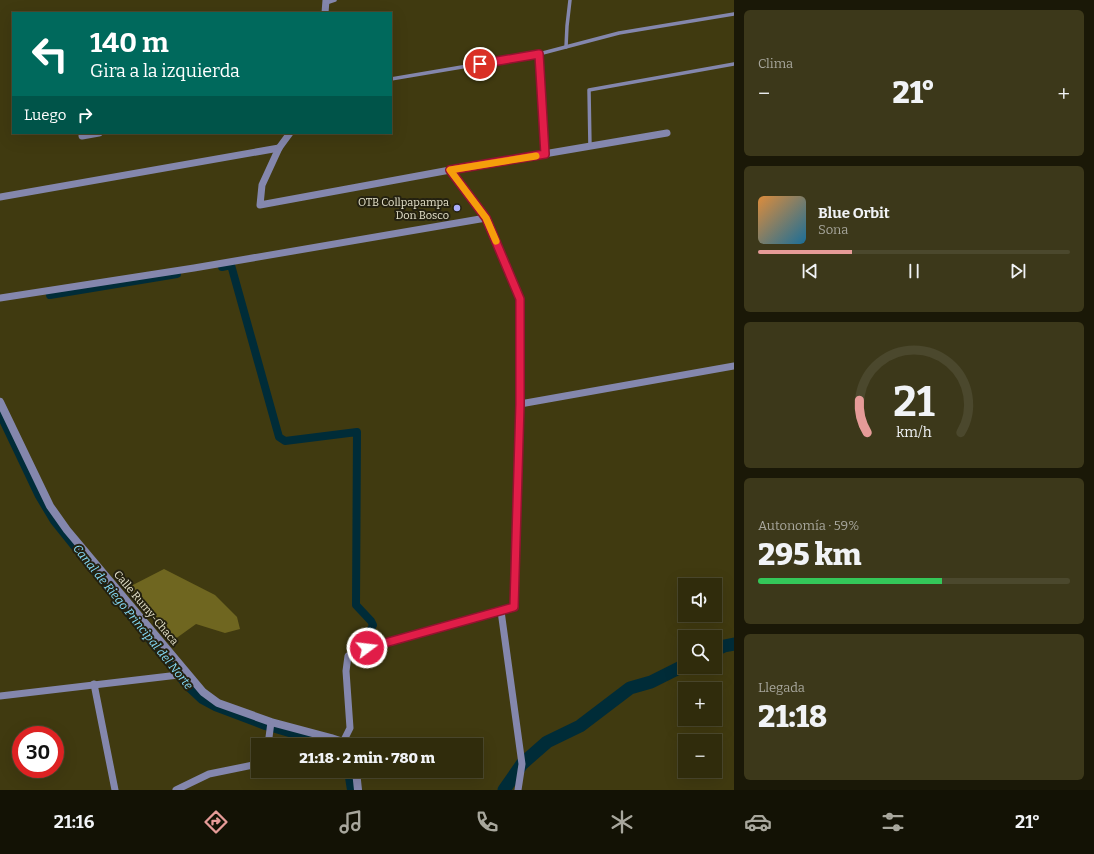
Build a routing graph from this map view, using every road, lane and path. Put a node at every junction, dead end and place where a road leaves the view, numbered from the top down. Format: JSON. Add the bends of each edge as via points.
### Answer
{"nodes":[{"id":1,"x":335,"y":0,"type":"edge"},
{"id":2,"x":570,"y":0,"type":"edge"},
{"id":3,"x":326,"y":1,"type":"edge"},
{"id":4,"x":325,"y":12,"type":"edge"},
{"id":5,"x":734,"y":14,"type":"edge"},
{"id":6,"x":566,"y":47,"type":"junction"},
{"id":7,"x":539,"y":54,"type":"junction"},
{"id":8,"x":734,"y":64,"type":"edge"},
{"id":9,"x":392,"y":79,"type":"edge"},
{"id":10,"x":93,"y":134,"type":"edge"},
{"id":11,"x":289,"y":134,"type":"edge"},
{"id":12,"x":667,"y":134,"type":"dead end"},
{"id":13,"x":82,"y":136,"type":"dead end"},
{"id":14,"x":590,"y":146,"type":"junction"},
{"id":15,"x":279,"y":148,"type":"junction"},
{"id":16,"x":545,"y":154,"type":"junction"},
{"id":17,"x":450,"y":170,"type":"junction"},
{"id":18,"x":0,"y":197,"type":"edge"},
{"id":19,"x":486,"y":218,"type":"junction"},
{"id":20,"x":0,"y":298,"type":"edge"},
{"id":21,"x":734,"y":366,"type":"edge"},
{"id":22,"x":0,"y":402,"type":"edge"},
{"id":23,"x":520,"y":404,"type":"junction"},
{"id":24,"x":501,"y":611,"type":"junction"},
{"id":25,"x":184,"y":674,"type":"junction"},
{"id":26,"x":94,"y":684,"type":"junction"},
{"id":27,"x":0,"y":696,"type":"edge"},
{"id":28,"x":270,"y":726,"type":"junction"},
{"id":29,"x":269,"y":738,"type":"edge"},
{"id":30,"x":331,"y":738,"type":"edge"},
{"id":31,"x":346,"y":738,"type":"edge"},
{"id":32,"x":251,"y":765,"type":"edge"},
{"id":33,"x":357,"y":778,"type":"edge"},
{"id":34,"x":115,"y":790,"type":"edge"},
{"id":35,"x":176,"y":790,"type":"edge"},
{"id":36,"x":358,"y":790,"type":"edge"},
{"id":37,"x":518,"y":790,"type":"edge"}],
"edges":[{"from":1,"to":3,"type":"lane"},
{"from":2,"to":6,"type":"lane"},
{"from":3,"to":4,"type":"street"},
{"from":5,"to":6,"type":"lane","via":[[619,33]]},
{"from":6,"to":7,"type":"lane"},
{"from":7,"to":9,"type":"lane"},
{"from":7,"to":16,"type":"lane"},
{"from":8,"to":14,"type":"lane","via":[[589,90]]},
{"from":10,"to":13,"type":"street"},
{"from":11,"to":15,"type":"street"},
{"from":12,"to":14,"type":"street"},
{"from":14,"to":16,"type":"street"},
{"from":15,"to":17,"type":"street","via":[[262,185],[260,205]]},
{"from":15,"to":18,"type":"street"},
{"from":16,"to":17,"type":"street"},
{"from":17,"to":19,"type":"street"},
{"from":19,"to":20,"type":"street"},
{"from":19,"to":23,"type":"street","via":[[520,299]]},
{"from":21,"to":23,"type":"street"},
{"from":22,"to":25,"type":"street","name":"Calle Rumy-Chaca","via":[[50,506]]},
{"from":23,"to":24,"type":"street","via":[[514,607]]},
{"from":24,"to":31,"type":"street","via":[[367,648],[348,656],[346,671],[350,728]]},
{"from":24,"to":37,"type":"street","via":[[522,764]]},
{"from":25,"to":26,"type":"street"},
{"from":25,"to":28,"type":"street","name":"Calle Rumy-Chaca","via":[[218,703]]},
{"from":26,"to":27,"type":"street"},
{"from":26,"to":34,"type":"street"},
{"from":28,"to":29,"type":"street"},
{"from":28,"to":30,"type":"street","name":"Calle Rumy-Chaca"},
{"from":32,"to":35,"type":"street","via":[[209,774]]},
{"from":33,"to":36,"type":"street"}]}
